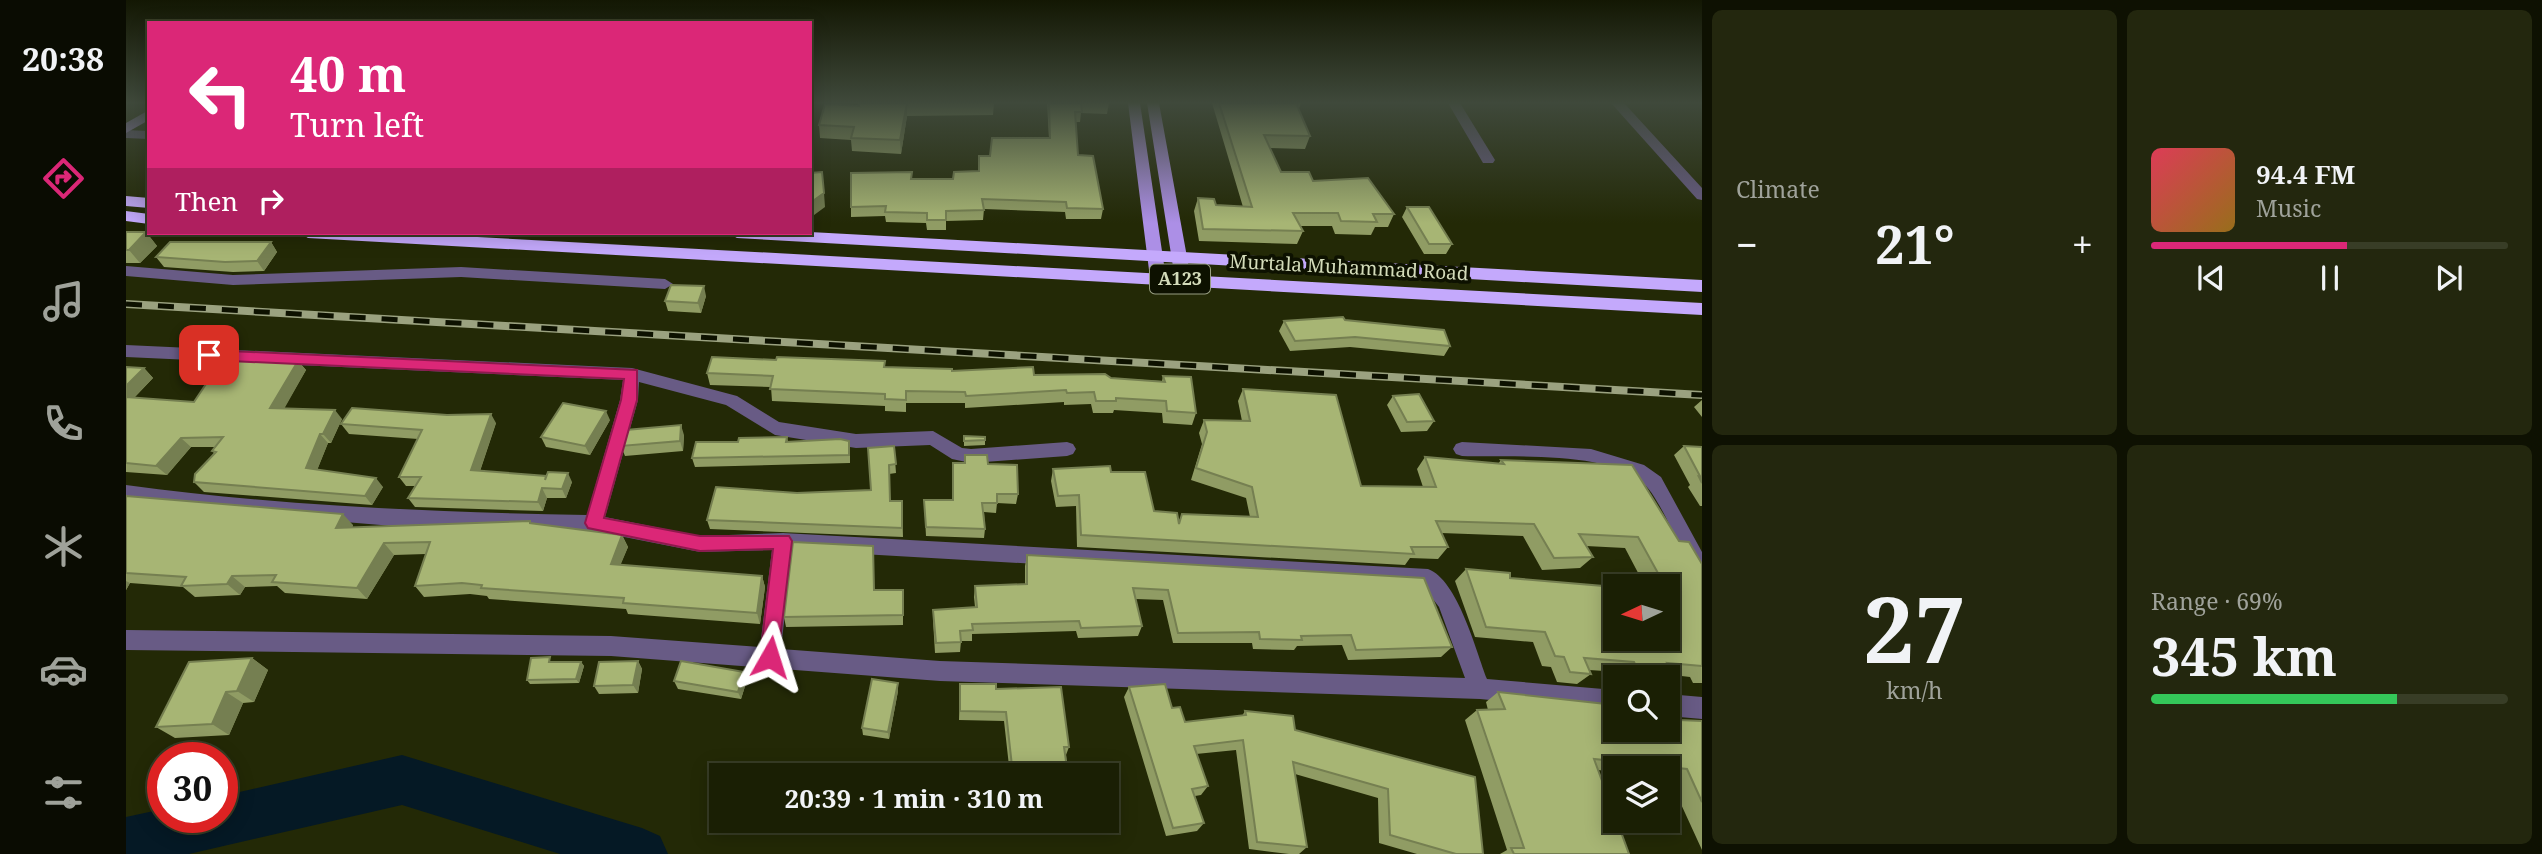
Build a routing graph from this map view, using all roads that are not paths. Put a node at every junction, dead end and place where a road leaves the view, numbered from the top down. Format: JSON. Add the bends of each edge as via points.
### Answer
{"nodes":[{"id":1,"x":1140,"y":143,"type":"edge"},
{"id":2,"x":1160,"y":143,"type":"edge"},
{"id":3,"x":1478,"y":143,"type":"edge"},
{"id":4,"x":1653,"y":143,"type":"edge"},
{"id":5,"x":1488,"y":160,"type":"dead end"},
{"id":6,"x":1702,"y":196,"type":"edge"},
{"id":7,"x":147,"y":197,"type":"edge"},
{"id":8,"x":126,"y":198,"type":"edge"},
{"id":9,"x":147,"y":203,"type":"edge"},
{"id":10,"x":126,"y":207,"type":"edge"},
{"id":11,"x":147,"y":209,"type":"edge"},
{"id":12,"x":126,"y":216,"type":"edge"},
{"id":13,"x":147,"y":219,"type":"edge"},
{"id":14,"x":349,"y":235,"type":"edge"},
{"id":15,"x":512,"y":235,"type":"edge"},
{"id":16,"x":773,"y":235,"type":"edge"},
{"id":17,"x":657,"y":250,"type":"junction"},
{"id":18,"x":1156,"y":256,"type":"junction"},
{"id":19,"x":1180,"y":257,"type":"junction"},
{"id":20,"x":126,"y":271,"type":"edge"},
{"id":21,"x":1158,"y":278,"type":"junction"},
{"id":22,"x":1182,"y":279,"type":"junction"},
{"id":23,"x":665,"y":284,"type":"dead end"},
{"id":24,"x":1702,"y":286,"type":"edge"},
{"id":25,"x":1702,"y":309,"type":"edge"},
{"id":26,"x":126,"y":351,"type":"edge"},
{"id":27,"x":632,"y":374,"type":"junction"},
{"id":28,"x":1067,"y":449,"type":"dead end"},
{"id":29,"x":1462,"y":449,"type":"dead end"},
{"id":30,"x":126,"y":493,"type":"edge"},
{"id":31,"x":594,"y":523,"type":"junction"},
{"id":32,"x":783,"y":541,"type":"junction"},
{"id":33,"x":1702,"y":571,"type":"edge"},
{"id":34,"x":126,"y":640,"type":"edge"},
{"id":35,"x":770,"y":657,"type":"junction"},
{"id":36,"x":1480,"y":689,"type":"junction"},
{"id":37,"x":1603,"y":700,"type":"edge"},
{"id":38,"x":1680,"y":706,"type":"edge"},
{"id":39,"x":1702,"y":708,"type":"edge"}],
"edges":[{"from":1,"to":18,"type":"main road"},
{"from":2,"to":19,"type":"main road"},
{"from":3,"to":5,"type":"street"},
{"from":4,"to":6,"type":"street"},
{"from":7,"to":8,"type":"highway"},
{"from":8,"to":9,"type":"highway"},
{"from":10,"to":11,"type":"highway"},
{"from":12,"to":13,"type":"highway"},
{"from":14,"to":17,"type":"highway","name":"Murtala Muhammad Road","number":"A123"},
{"from":15,"to":17,"type":"highway","name":"Murtala Muhammad Road","number":"A123"},
{"from":16,"to":18,"type":"highway","name":"Murtala Muhammad Road","number":"A123"},
{"from":17,"to":21,"type":"highway","name":"Murtala Muhammad Road","number":"A123"},
{"from":18,"to":19,"type":"highway","name":"Murtala Muhammad Road","number":"A123"},
{"from":18,"to":21,"type":"main road"},
{"from":19,"to":22,"type":"main road"},
{"from":19,"to":24,"type":"highway","name":"Murtala Muhammad Road","number":"A123"},
{"from":20,"to":23,"type":"street","via":[[233,280],[461,272]]},
{"from":21,"to":22,"type":"highway","name":"Murtala Muhammad Road","number":"A123"},
{"from":22,"to":25,"type":"highway","name":"Murtala Muhammad Road","number":"A123"},
{"from":26,"to":27,"type":"street"},
{"from":27,"to":28,"type":"street","via":[[731,400],[775,428],[856,441],[933,438],[958,454],[971,456]]},
{"from":27,"to":31,"type":"street","via":[[629,400]]},
{"from":29,"to":33,"type":"street","via":[[1600,456],[1643,470],[1659,490]]},
{"from":30,"to":31,"type":"street","via":[[417,520]]},
{"from":31,"to":32,"type":"street","via":[[700,544]]},
{"from":32,"to":35,"type":"street"},
{"from":32,"to":36,"type":"street","via":[[1428,578],[1447,602]]},
{"from":34,"to":35,"type":"street","via":[[611,646]]},
{"from":35,"to":36,"type":"street","via":[[940,671]]},
{"from":36,"to":37,"type":"street"},
{"from":38,"to":39,"type":"street"}]}
